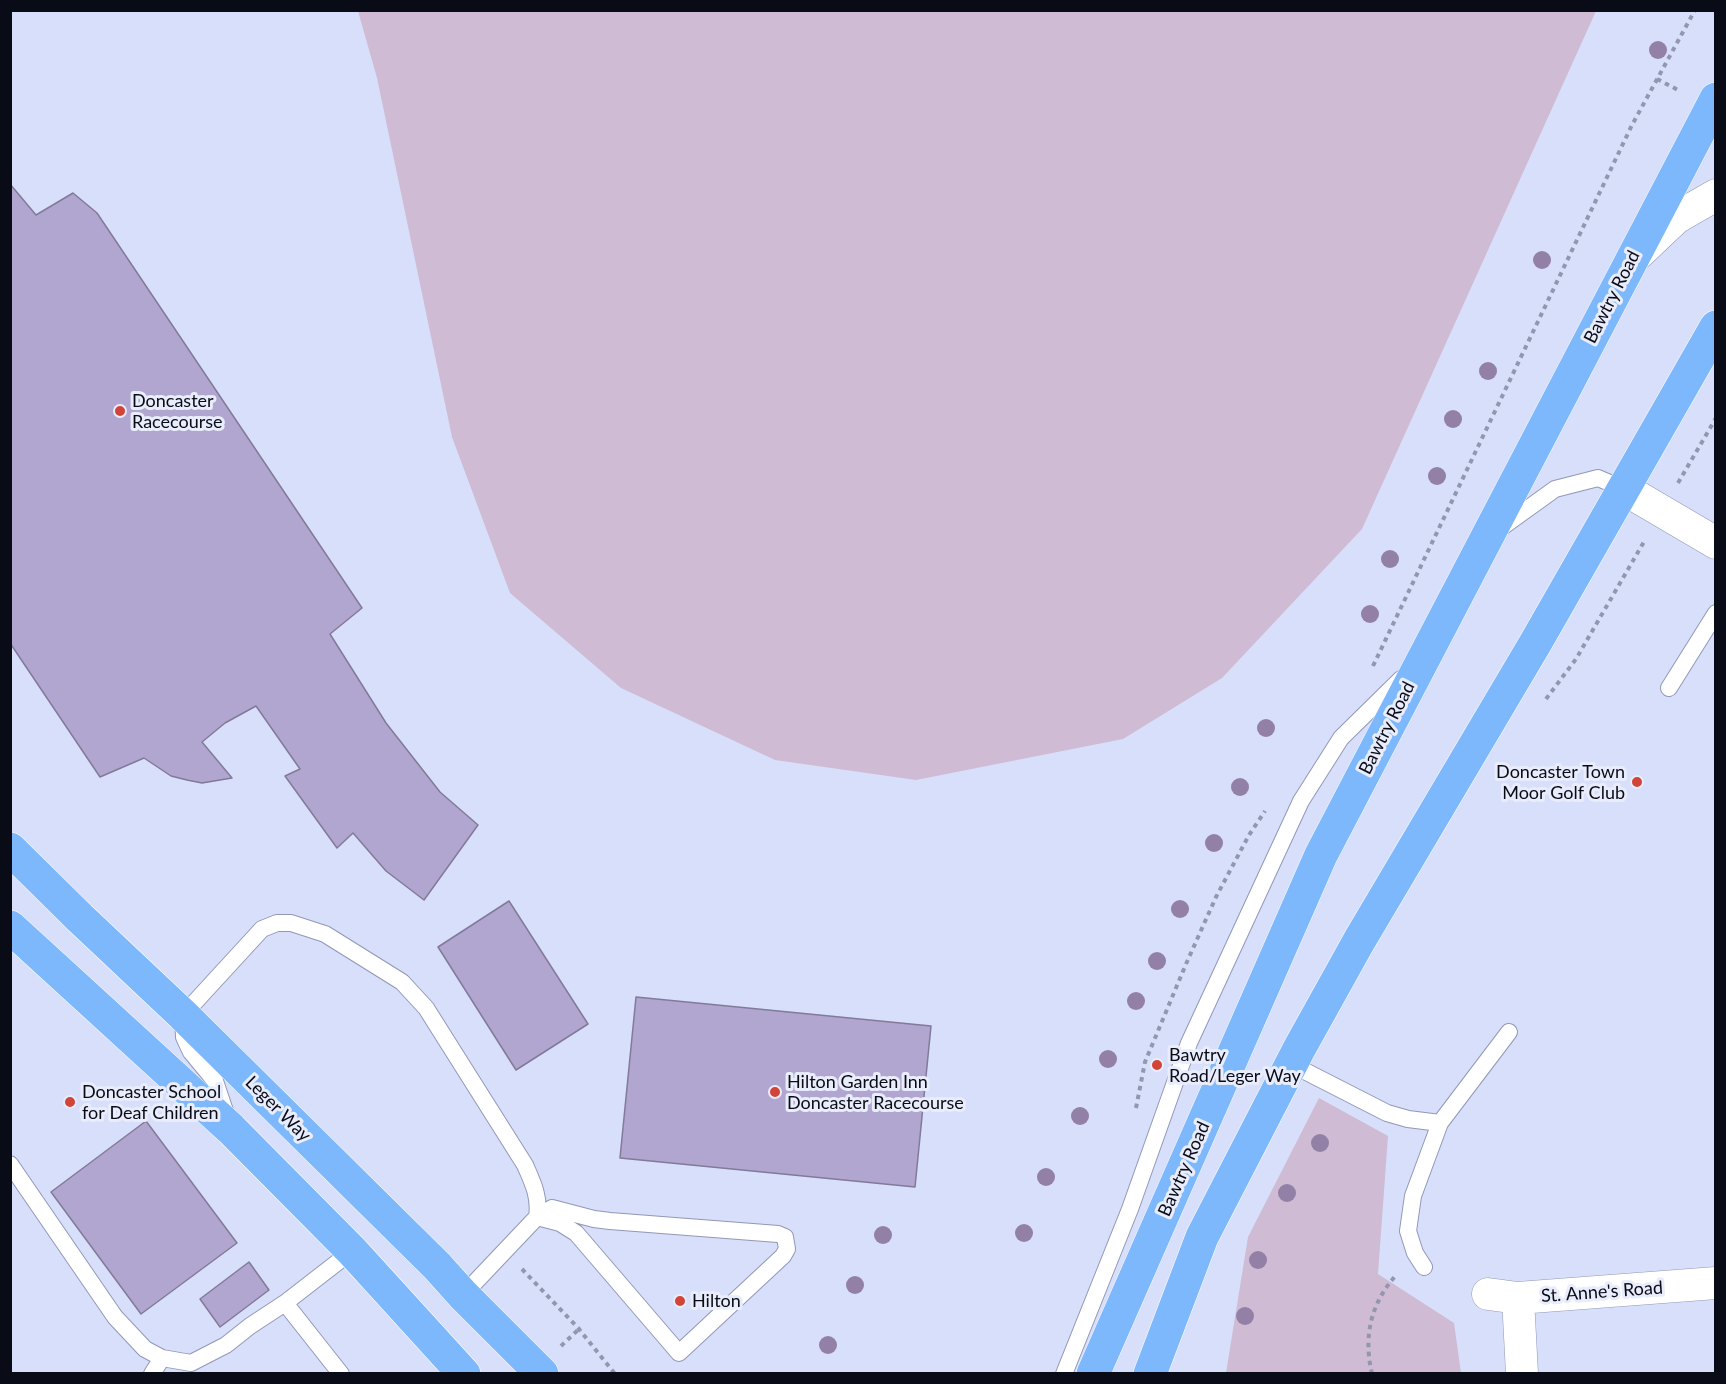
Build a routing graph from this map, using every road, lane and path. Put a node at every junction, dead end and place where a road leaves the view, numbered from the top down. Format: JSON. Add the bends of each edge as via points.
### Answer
{"nodes":[{"id":1,"x":1695,"y":10,"type":"edge"},
{"id":2,"x":1716,"y":99,"type":"edge"},
{"id":3,"x":1716,"y":195,"type":"edge"},
{"id":4,"x":1632,"y":260,"type":"junction"},
{"id":5,"x":1716,"y":327,"type":"edge"},
{"id":6,"x":1716,"y":418,"type":"edge"},
{"id":7,"x":1623,"y":489,"type":"junction"},
{"id":8,"x":1673,"y":492,"type":"dead end"},
{"id":9,"x":1488,"y":537,"type":"junction"},
{"id":10,"x":1716,"y":543,"type":"edge"},
{"id":11,"x":1716,"y":613,"type":"edge"},
{"id":12,"x":1424,"y":657,"type":"junction"},
{"id":13,"x":1369,"y":671,"type":"dead end"},
{"id":14,"x":1669,"y":688,"type":"dead end"},
{"id":15,"x":1267,"y":806,"type":"dead end"},
{"id":16,"x":10,"y":849,"type":"edge"},
{"id":17,"x":10,"y":927,"type":"edge"},
{"id":18,"x":183,"y":1015,"type":"junction"},
{"id":19,"x":1509,"y":1032,"type":"dead end"},
{"id":20,"x":1291,"y":1064,"type":"junction"},
{"id":21,"x":1135,"y":1109,"type":"dead end"},
{"id":22,"x":1440,"y":1123,"type":"junction"},
{"id":23,"x":231,"y":1129,"type":"junction"},
{"id":24,"x":10,"y":1164,"type":"edge"},
{"id":25,"x":537,"y":1217,"type":"junction"},
{"id":26,"x":1202,"y":1237,"type":"junction"},
{"id":27,"x":352,"y":1251,"type":"junction"},
{"id":28,"x":504,"y":1251,"type":"junction"},
{"id":29,"x":1419,"y":1260,"type":"joint"},
{"id":30,"x":1716,"y":1283,"type":"edge"},
{"id":31,"x":463,"y":1295,"type":"junction"},
{"id":32,"x":285,"y":1303,"type":"junction"},
{"id":33,"x":162,"y":1358,"type":"junction"},
{"id":34,"x":1370,"y":1373,"type":"edge"},
{"id":35,"x":152,"y":1374,"type":"edge"},
{"id":36,"x":341,"y":1374,"type":"edge"},
{"id":37,"x":464,"y":1374,"type":"edge"},
{"id":38,"x":542,"y":1374,"type":"edge"},
{"id":39,"x":615,"y":1374,"type":"edge"},
{"id":40,"x":1064,"y":1374,"type":"edge"},
{"id":41,"x":1093,"y":1374,"type":"edge"},
{"id":42,"x":1150,"y":1374,"type":"edge"},
{"id":43,"x":1173,"y":1374,"type":"edge"},
{"id":44,"x":1522,"y":1374,"type":"edge"}],
"edges":[{"from":1,"to":13,"type":"path","via":[[1632,125]]},
{"from":2,"to":4,"type":"highway","name":"Bawtry Road"},
{"from":3,"to":4,"type":"street","via":[[1676,218]]},
{"from":4,"to":9,"type":"highway","name":"Bawtry Road"},
{"from":5,"to":7,"type":"highway"},
{"from":6,"to":8,"type":"path"},
{"from":7,"to":9,"type":"lane","via":[[1598,477],[1555,489]]},
{"from":7,"to":10,"type":"street"},
{"from":7,"to":20,"type":"highway"},
{"from":9,"to":12,"type":"highway","name":"Bawtry Road"},
{"from":11,"to":14,"type":"lane"},
{"from":12,"to":40,"type":"lane","via":[[1341,738],[1301,801],[1189,1043],[1131,1209]]},
{"from":12,"to":41,"type":"highway","name":"Bawtry Road","via":[[1321,855]]},
{"from":15,"to":21,"type":"path","via":[[1216,897],[1186,964],[1145,1062]]},
{"from":16,"to":18,"type":"highway","name":"Leger Way"},
{"from":17,"to":23,"type":"highway"},
{"from":18,"to":23,"type":"lane","via":[[184,1037],[215,1081]]},
{"from":18,"to":25,"type":"lane","via":[[262,929],[277,922],[291,923],[325,934],[402,982],[426,1008],[525,1165],[536,1189]]},
{"from":18,"to":31,"type":"highway","name":"Leger Way"},
{"from":19,"to":22,"type":"lane"},
{"from":20,"to":22,"type":"lane","via":[[1387,1113]]},
{"from":20,"to":26,"type":"highway"},
{"from":22,"to":29,"type":"lane","via":[[1413,1196],[1408,1231]]},
{"from":23,"to":27,"type":"highway"},
{"from":24,"to":33,"type":"lane","via":[[115,1317],[145,1349]]},
{"from":25,"to":25,"type":"lane","via":[[560,1223],[576,1233],[679,1353],[787,1249],[785,1238],[778,1234],[594,1219],[552,1208]]},
{"from":25,"to":28,"type":"lane"},
{"from":26,"to":42,"type":"highway"},
{"from":26,"to":43,"type":"highway"},
{"from":27,"to":32,"type":"lane"},
{"from":27,"to":37,"type":"highway"},
{"from":28,"to":31,"type":"lane"},
{"from":28,"to":39,"type":"path","via":[[579,1329]]},
{"from":29,"to":34,"type":"path","via":[[1385,1287],[1372,1313],[1367,1341]]},
{"from":30,"to":44,"type":"street","name":"St. Anne's Road","via":[[1503,1296]]},
{"from":31,"to":38,"type":"highway","name":"Leger Way"},
{"from":32,"to":33,"type":"lane","via":[[226,1345],[191,1363]]},
{"from":32,"to":36,"type":"lane"},
{"from":33,"to":35,"type":"lane"}]}
